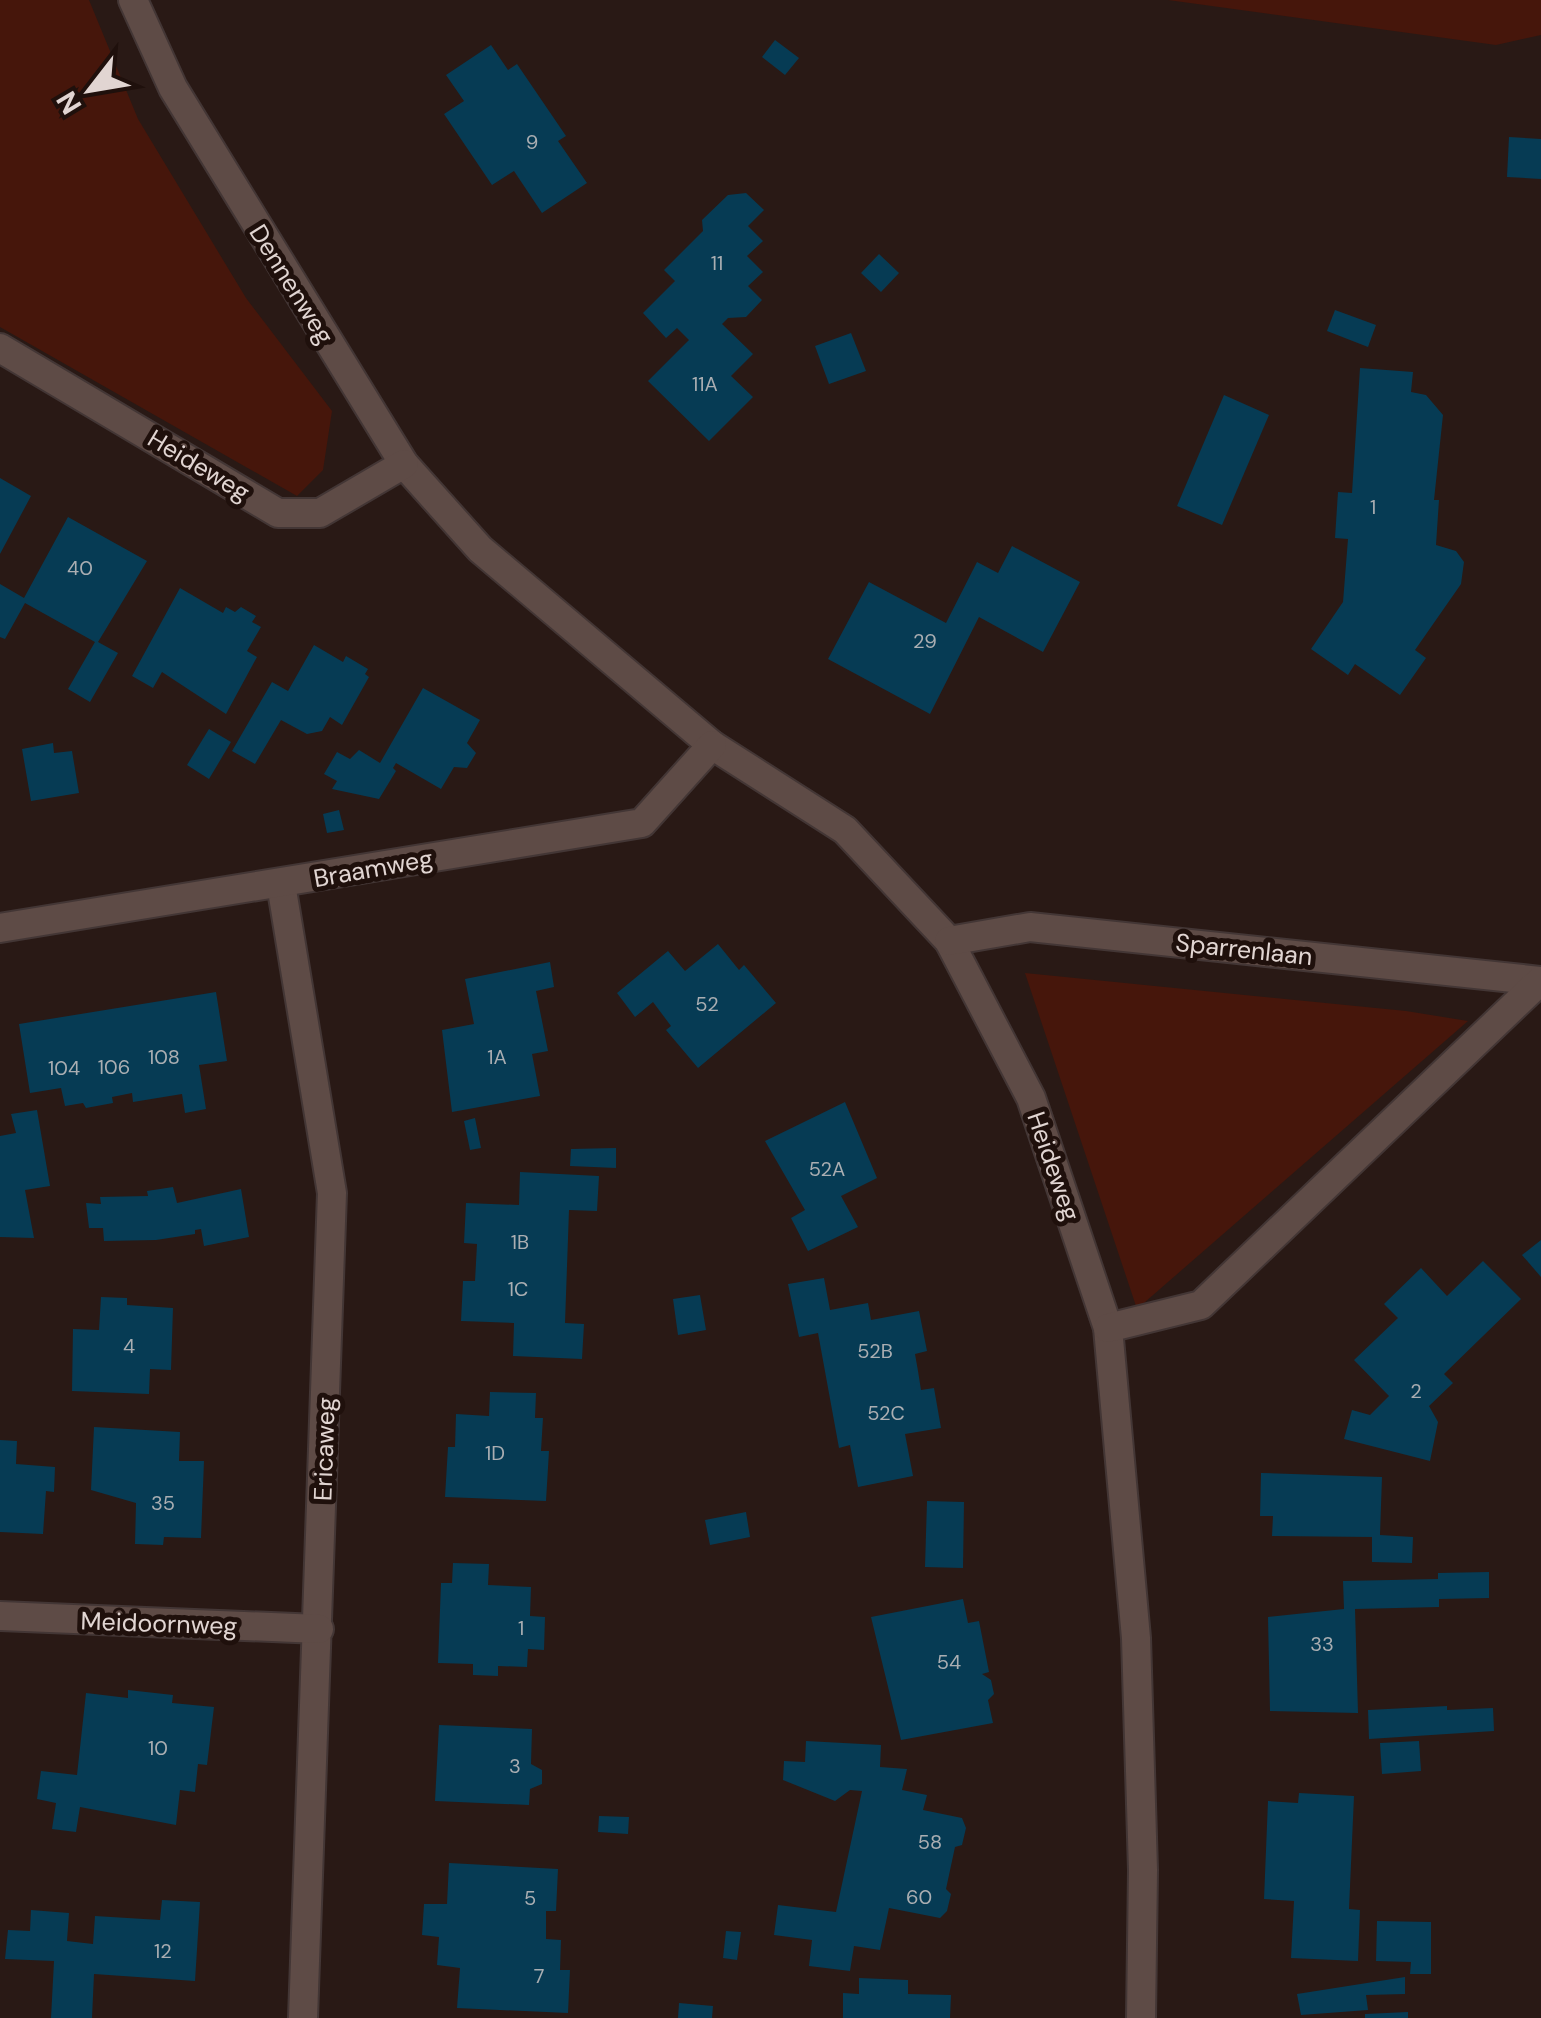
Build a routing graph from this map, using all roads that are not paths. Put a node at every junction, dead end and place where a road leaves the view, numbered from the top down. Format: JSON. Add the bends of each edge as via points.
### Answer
{"nodes":[{"id":1,"x":133,"y":0,"type":"edge"},
{"id":2,"x":0,"y":348,"type":"edge"},
{"id":3,"x":404,"y":464,"type":"junction"},
{"id":4,"x":480,"y":549,"type":"joint"},
{"id":5,"x":712,"y":745,"type":"junction"},
{"id":6,"x":281,"y":884,"type":"junction"},
{"id":7,"x":0,"y":928,"type":"edge"},
{"id":8,"x":948,"y":941,"type":"junction"},
{"id":9,"x":1540,"y":981,"type":"edge"},
{"id":10,"x":1108,"y":1328,"type":"junction"},
{"id":11,"x":0,"y":1616,"type":"edge"},
{"id":12,"x":318,"y":1628,"type":"junction"},
{"id":13,"x":303,"y":2018,"type":"edge"},
{"id":14,"x":1141,"y":2018,"type":"edge"}],
"edges":[{"from":1,"to":3,"type":"street","name":"Dennenweg","via":[[172,88]]},
{"from":2,"to":3,"type":"street","name":"Heideweg","via":[[278,512],[320,512]]},
{"from":3,"to":4,"type":"street","name":"Dennenweg"},
{"from":4,"to":5,"type":"street","name":"Heideweg"},
{"from":5,"to":6,"type":"street","name":"Braamweg","via":[[642,822]]},
{"from":5,"to":8,"type":"street","name":"Heideweg","via":[[845,830]]},
{"from":6,"to":7,"type":"street","name":"Braamweg"},
{"from":6,"to":12,"type":"street","name":"Ericaweg","via":[[332,1194]]},
{"from":8,"to":9,"type":"street","name":"Sparrenlaan","via":[[1030,927]]},
{"from":8,"to":10,"type":"street","name":"Heideweg","via":[[1031,1098]]},
{"from":9,"to":10,"type":"street","name":"Sparrenlaan","via":[[1202,1304]]},
{"from":10,"to":14,"type":"street","name":"Heideweg","via":[[1136,1638]]},
{"from":11,"to":12,"type":"street","name":"Meidoornweg"},
{"from":12,"to":13,"type":"street","name":"Ericaweg"}]}
